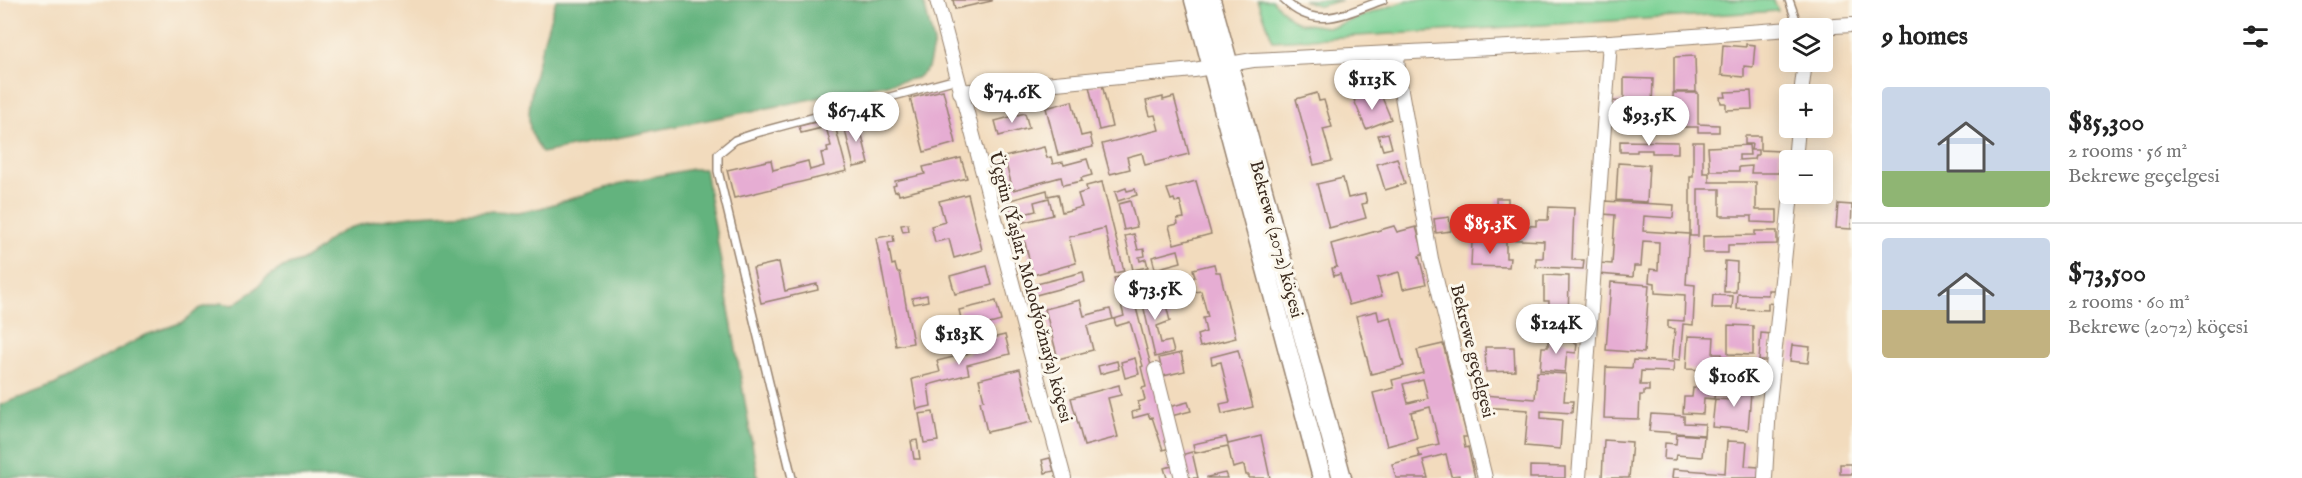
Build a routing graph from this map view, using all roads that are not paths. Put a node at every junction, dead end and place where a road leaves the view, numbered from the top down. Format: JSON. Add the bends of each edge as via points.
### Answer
{"nodes":[{"id":1,"x":937,"y":0,"type":"edge"},
{"id":2,"x":1194,"y":0,"type":"edge"},
{"id":3,"x":1211,"y":0,"type":"edge"},
{"id":4,"x":1284,"y":0,"type":"edge"},
{"id":5,"x":1366,"y":0,"type":"edge"},
{"id":6,"x":1383,"y":0,"type":"edge"},
{"id":7,"x":1789,"y":0,"type":"edge"},
{"id":8,"x":1360,"y":8,"type":"junction"},
{"id":9,"x":1796,"y":18,"type":"edge"},
{"id":10,"x":1852,"y":25,"type":"edge"},
{"id":11,"x":1833,"y":26,"type":"edge"},
{"id":12,"x":1779,"y":30,"type":"edge"},
{"id":13,"x":1610,"y":42,"type":"junction"},
{"id":14,"x":1397,"y":54,"type":"junction"},
{"id":15,"x":1221,"y":66,"type":"junction"},
{"id":16,"x":959,"y":86,"type":"junction"},
{"id":17,"x":1790,"y":204,"type":"edge"},
{"id":18,"x":1155,"y":370,"type":"dead end"},
{"id":19,"x":792,"y":478,"type":"edge"},
{"id":20,"x":1064,"y":478,"type":"edge"},
{"id":21,"x":1182,"y":478,"type":"edge"},
{"id":22,"x":1322,"y":478,"type":"edge"},
{"id":23,"x":1342,"y":478,"type":"edge"},
{"id":24,"x":1485,"y":478,"type":"edge"},
{"id":25,"x":1579,"y":478,"type":"edge"},
{"id":26,"x":1765,"y":478,"type":"edge"}],
"edges":[{"from":1,"to":16,"type":"street","name":"Üçgün (Ýaşlar, Molodýožnaýa) köçesi"},
{"from":2,"to":15,"type":"main road","name":"Bekrewe (2072) köçesi"},
{"from":3,"to":15,"type":"main road","name":"Bekrewe (2072) köçesi"},
{"from":4,"to":8,"type":"lane","via":[[1296,11],[1318,19]]},
{"from":5,"to":8,"type":"lane"},
{"from":6,"to":8,"type":"lane"},
{"from":7,"to":9,"type":"lane"},
{"from":10,"to":11,"type":"street"},
{"from":12,"to":13,"type":"street"},
{"from":13,"to":14,"type":"street"},
{"from":13,"to":25,"type":"street"},
{"from":14,"to":15,"type":"street","via":[[1253,60]]},
{"from":14,"to":24,"type":"street","name":"Bekrewe geçelgesi","via":[[1431,259]]},
{"from":15,"to":16,"type":"street"},
{"from":15,"to":22,"type":"main road","name":"Bekrewe (2072) köçesi"},
{"from":15,"to":23,"type":"main road","name":"Bekrewe (2072) köçesi"},
{"from":16,"to":19,"type":"lane","via":[[745,137],[718,154],[718,171]]},
{"from":16,"to":20,"type":"street","name":"Üçgün (Ýaşlar, Molodýožnaýa) köçesi"},
{"from":17,"to":26,"type":"street"},
{"from":18,"to":21,"type":"street"}]}
